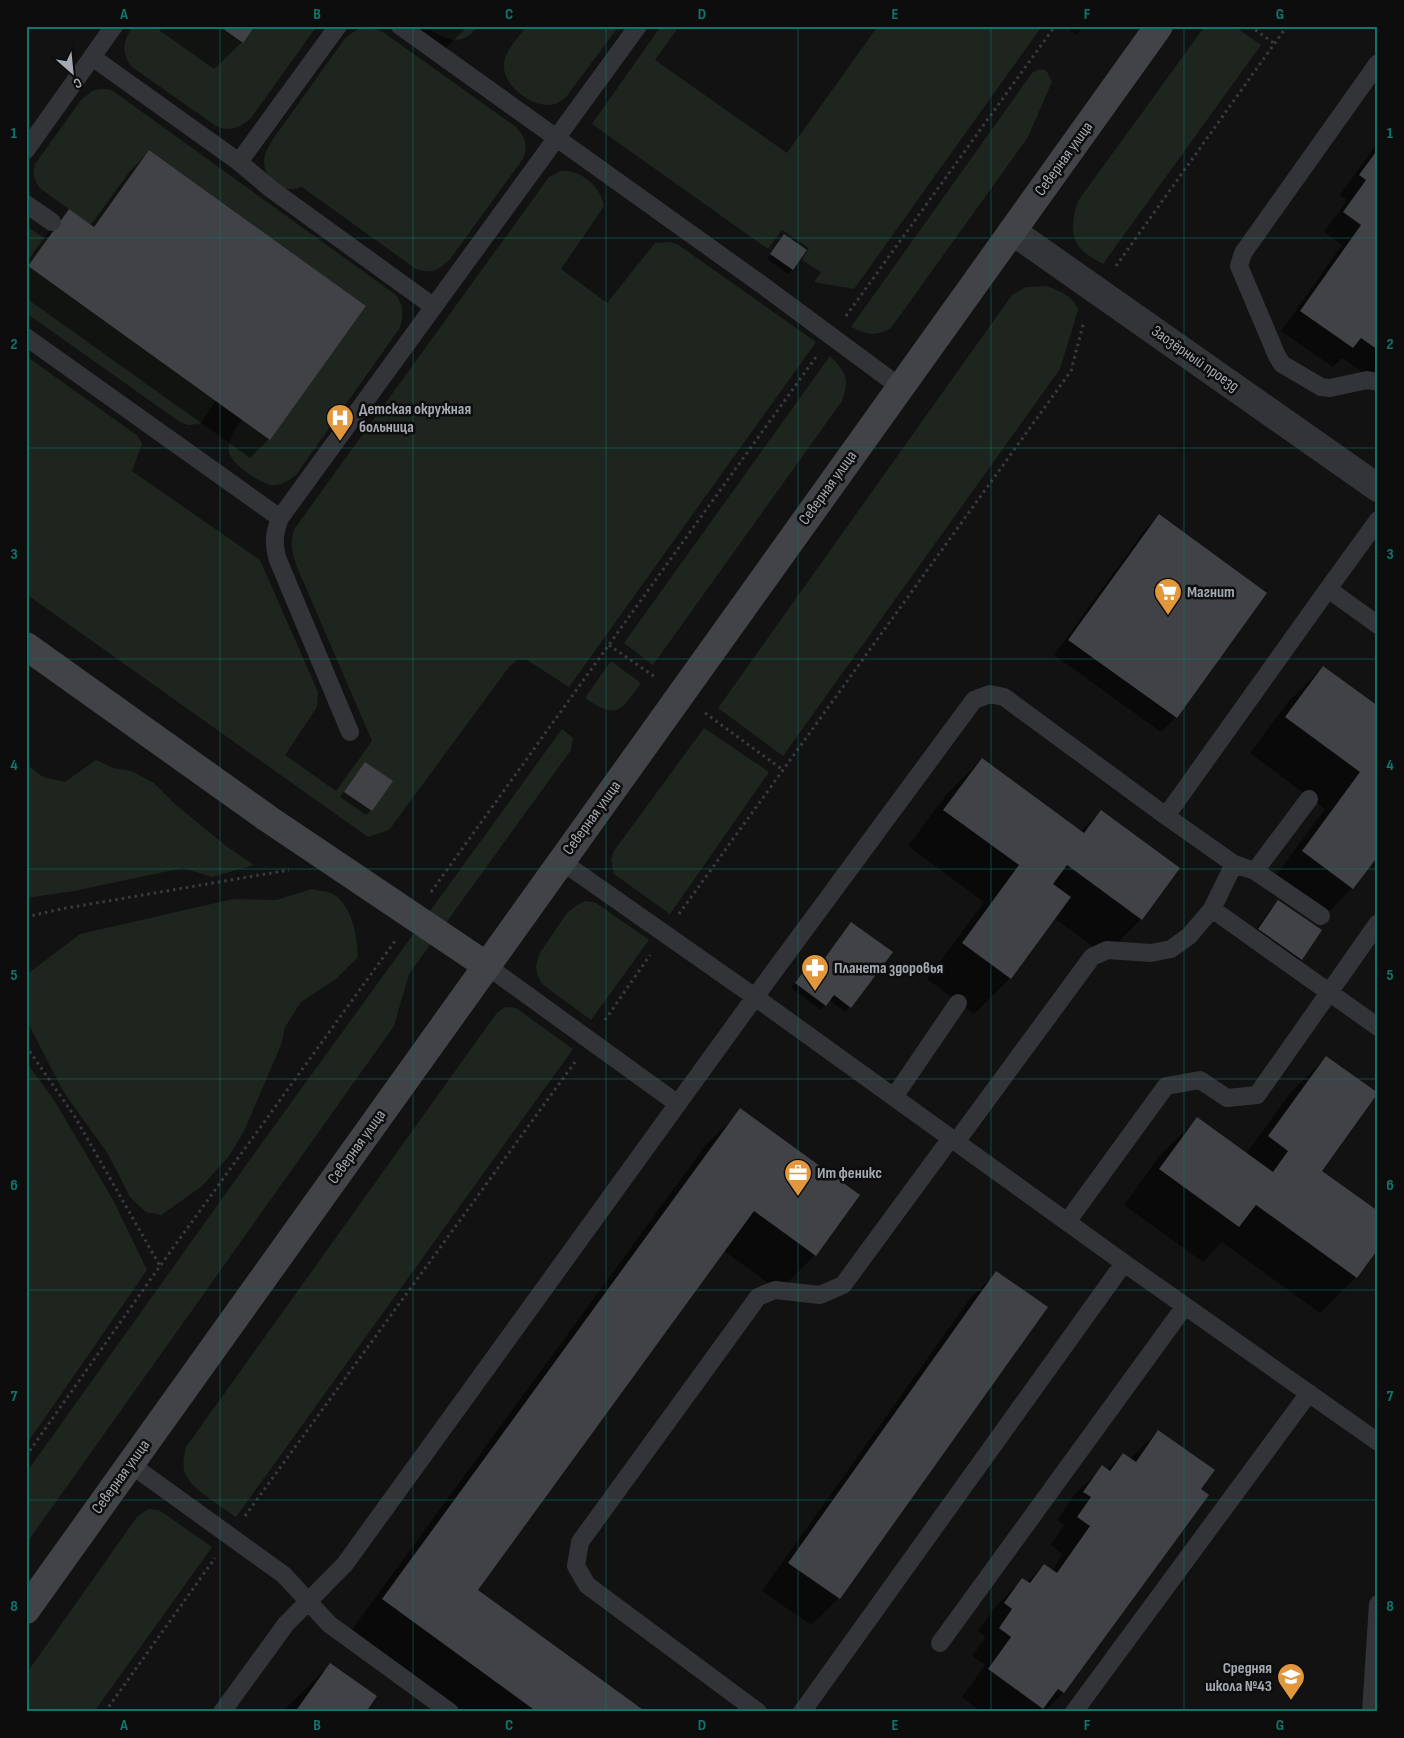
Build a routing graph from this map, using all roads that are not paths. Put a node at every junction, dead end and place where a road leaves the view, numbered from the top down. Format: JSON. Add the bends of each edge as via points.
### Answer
{"nodes":[{"id":1,"x":114,"y":26,"type":"edge"},
{"id":2,"x":338,"y":26,"type":"edge"},
{"id":3,"x":400,"y":26,"type":"edge"},
{"id":4,"x":638,"y":26,"type":"edge"},
{"id":5,"x":1160,"y":26,"type":"edge"},
{"id":6,"x":92,"y":57,"type":"junction"},
{"id":7,"x":1378,"y":63,"type":"edge"},
{"id":8,"x":557,"y":138,"type":"junction"},
{"id":9,"x":26,"y":150,"type":"edge"},
{"id":10,"x":239,"y":162,"type":"junction"},
{"id":11,"x":26,"y":204,"type":"edge"},
{"id":12,"x":52,"y":222,"type":"dead end"},
{"id":13,"x":1012,"y":231,"type":"junction"},
{"id":14,"x":434,"y":307,"type":"junction"},
{"id":15,"x":26,"y":338,"type":"edge"},
{"id":16,"x":1378,"y":382,"type":"edge"},
{"id":17,"x":900,"y":387,"type":"junction"},
{"id":18,"x":1378,"y":488,"type":"edge"},
{"id":19,"x":280,"y":518,"type":"junction"},
{"id":20,"x":1378,"y":520,"type":"edge"},
{"id":21,"x":1328,"y":589,"type":"junction"},
{"id":22,"x":1378,"y":625,"type":"edge"},
{"id":23,"x":26,"y":646,"type":"edge"},
{"id":24,"x":350,"y":732,"type":"dead end"},
{"id":25,"x":1309,"y":799,"type":"dead end"},
{"id":26,"x":1166,"y":816,"type":"junction"},
{"id":27,"x":561,"y":861,"type":"junction"},
{"id":28,"x":1234,"y":864,"type":"junction"},
{"id":29,"x":1255,"y":871,"type":"junction"},
{"id":30,"x":1212,"y":908,"type":"junction"},
{"id":31,"x":1321,"y":916,"type":"dead end"},
{"id":32,"x":1378,"y":923,"type":"edge"},
{"id":33,"x":487,"y":966,"type":"junction"},
{"id":34,"x":1328,"y":992,"type":"junction"},
{"id":35,"x":755,"y":996,"type":"junction"},
{"id":36,"x":958,"y":1004,"type":"dead end"},
{"id":37,"x":1378,"y":1027,"type":"edge"},
{"id":38,"x":894,"y":1097,"type":"junction"},
{"id":39,"x":678,"y":1104,"type":"junction"},
{"id":40,"x":954,"y":1140,"type":"junction"},
{"id":41,"x":1066,"y":1222,"type":"junction"},
{"id":42,"x":1124,"y":1263,"type":"junction"},
{"id":43,"x":1185,"y":1306,"type":"junction"},
{"id":44,"x":1309,"y":1393,"type":"junction"},
{"id":45,"x":1378,"y":1442,"type":"edge"},
{"id":46,"x":130,"y":1464,"type":"junction"},
{"id":47,"x":308,"y":1602,"type":"junction"},
{"id":48,"x":1378,"y":1604,"type":"edge"},
{"id":49,"x":26,"y":1610,"type":"edge"},
{"id":50,"x":940,"y":1643,"type":"dead end"},
{"id":51,"x":222,"y":1712,"type":"edge"},
{"id":52,"x":450,"y":1712,"type":"edge"},
{"id":53,"x":758,"y":1712,"type":"edge"},
{"id":54,"x":802,"y":1712,"type":"edge"},
{"id":55,"x":1074,"y":1712,"type":"edge"},
{"id":56,"x":1371,"y":1712,"type":"edge"}],
"edges":[{"from":1,"to":6,"type":"lane"},
{"from":2,"to":10,"type":"lane"},
{"from":3,"to":8,"type":"lane"},
{"from":4,"to":8,"type":"lane"},
{"from":5,"to":13,"type":"main road","name":"Северная улица"},
{"from":6,"to":9,"type":"lane"},
{"from":6,"to":10,"type":"lane"},
{"from":7,"to":16,"type":"lane","via":[[1244,253],[1239,266],[1282,364],[1320,387],[1367,380]]},
{"from":8,"to":14,"type":"lane"},
{"from":8,"to":17,"type":"lane"},
{"from":10,"to":14,"type":"lane","via":[[271,189]]},
{"from":11,"to":12,"type":"lane"},
{"from":13,"to":17,"type":"main road","name":"Северная улица"},
{"from":13,"to":18,"type":"street","name":"Заозёрный проезд"},
{"from":14,"to":19,"type":"lane"},
{"from":15,"to":19,"type":"lane"},
{"from":17,"to":27,"type":"main road","name":"Северная улица"},
{"from":19,"to":24,"type":"lane","via":[[274,547],[278,560]]},
{"from":20,"to":21,"type":"lane"},
{"from":21,"to":22,"type":"lane"},
{"from":21,"to":26,"type":"lane"},
{"from":23,"to":33,"type":"main road","via":[[267,818]]},
{"from":25,"to":29,"type":"lane"},
{"from":26,"to":28,"type":"lane"},
{"from":26,"to":35,"type":"lane","via":[[1004,697],[990,694],[974,700]]},
{"from":27,"to":33,"type":"main road","name":"Северная улица"},
{"from":27,"to":35,"type":"lane"},
{"from":28,"to":29,"type":"lane"},
{"from":28,"to":30,"type":"lane"},
{"from":29,"to":31,"type":"lane"},
{"from":30,"to":34,"type":"lane"},
{"from":30,"to":40,"type":"lane","via":[[1189,936],[1171,949],[1151,952],[1107,950],[1092,957]]},
{"from":32,"to":34,"type":"lane"},
{"from":33,"to":39,"type":"lane"},
{"from":33,"to":46,"type":"main road","name":"Северная улица"},
{"from":34,"to":37,"type":"lane"},
{"from":34,"to":41,"type":"lane","via":[[1258,1095],[1227,1098],[1200,1080],[1166,1086]]},
{"from":35,"to":38,"type":"lane"},
{"from":35,"to":39,"type":"lane"},
{"from":36,"to":38,"type":"lane"},
{"from":38,"to":40,"type":"lane"},
{"from":39,"to":47,"type":"lane","via":[[346,1564]]},
{"from":40,"to":41,"type":"lane"},
{"from":40,"to":53,"type":"lane","via":[[843,1285],[820,1295],[775,1290],[758,1297],[580,1542],[576,1566],[587,1585]]},
{"from":41,"to":42,"type":"lane"},
{"from":42,"to":43,"type":"lane"},
{"from":42,"to":54,"type":"lane"},
{"from":43,"to":44,"type":"lane"},
{"from":43,"to":50,"type":"lane"},
{"from":44,"to":45,"type":"lane"},
{"from":44,"to":55,"type":"lane"},
{"from":46,"to":47,"type":"lane","via":[[284,1575]]},
{"from":46,"to":49,"type":"main road","name":"Северная улица"},
{"from":47,"to":51,"type":"lane","via":[[286,1624]]},
{"from":47,"to":52,"type":"lane","via":[[329,1624]]},
{"from":48,"to":56,"type":"lane"}]}
